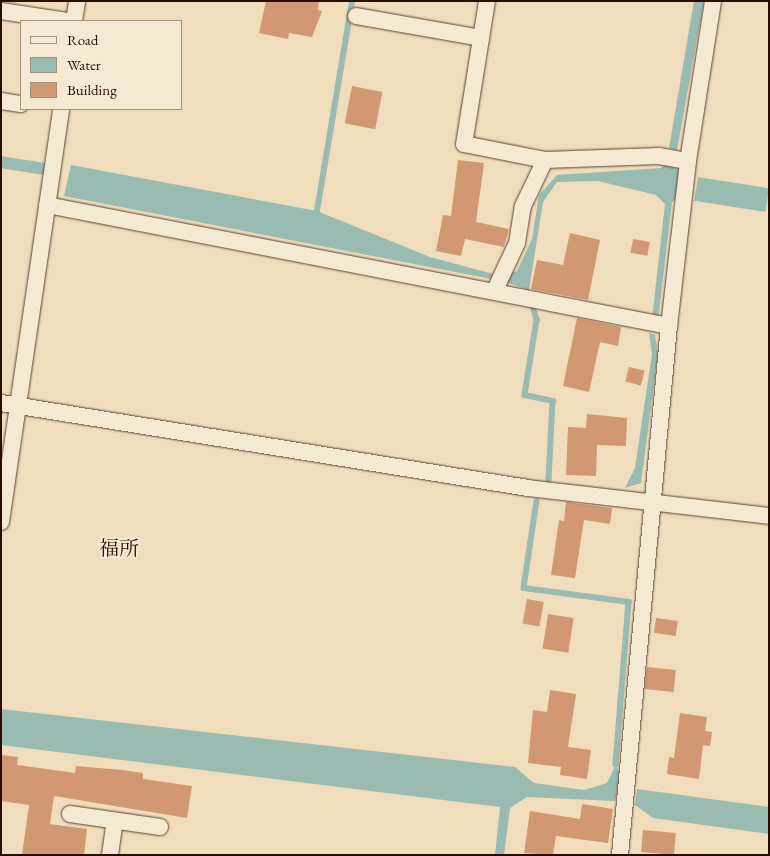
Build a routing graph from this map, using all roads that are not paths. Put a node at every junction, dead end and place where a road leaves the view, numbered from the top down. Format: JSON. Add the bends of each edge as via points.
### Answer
{"nodes":[{"id":1,"x":77,"y":1,"type":"edge"},
{"id":2,"x":487,"y":1,"type":"edge"},
{"id":3,"x":713,"y":1,"type":"edge"},
{"id":4,"x":1,"y":12,"type":"edge"},
{"id":5,"x":356,"y":16,"type":"dead end"},
{"id":6,"x":61,"y":20,"type":"edge"},
{"id":7,"x":74,"y":20,"type":"edge"},
{"id":8,"x":481,"y":38,"type":"junction"},
{"id":9,"x":1,"y":101,"type":"edge"},
{"id":10,"x":20,"y":104,"type":"edge"},
{"id":11,"x":59,"y":110,"type":"edge"},
{"id":12,"x":545,"y":160,"type":"junction"},
{"id":13,"x":688,"y":161,"type":"junction"},
{"id":14,"x":47,"y":205,"type":"junction"},
{"id":15,"x":495,"y":290,"type":"junction"},
{"id":16,"x":669,"y":326,"type":"junction"},
{"id":17,"x":1,"y":403,"type":"edge"},
{"id":18,"x":18,"y":405,"type":"junction"},
{"id":19,"x":652,"y":500,"type":"junction"},
{"id":20,"x":769,"y":516,"type":"edge"},
{"id":21,"x":1,"y":522,"type":"edge"},
{"id":22,"x":70,"y":814,"type":"dead end"},
{"id":23,"x":115,"y":821,"type":"junction"},
{"id":24,"x":160,"y":827,"type":"dead end"},
{"id":25,"x":110,"y":855,"type":"edge"},
{"id":26,"x":620,"y":855,"type":"edge"}],
"edges":[{"from":1,"to":7,"type":"street"},
{"from":2,"to":8,"type":"street"},
{"from":3,"to":13,"type":"street"},
{"from":4,"to":6,"type":"street"},
{"from":5,"to":8,"type":"street"},
{"from":8,"to":12,"type":"street","via":[[464,144]]},
{"from":9,"to":10,"type":"street"},
{"from":11,"to":14,"type":"street"},
{"from":12,"to":13,"type":"street","via":[[659,156]]},
{"from":12,"to":15,"type":"street","via":[[523,206],[517,243]]},
{"from":13,"to":16,"type":"street"},
{"from":14,"to":15,"type":"street"},
{"from":14,"to":18,"type":"street"},
{"from":15,"to":16,"type":"street"},
{"from":16,"to":19,"type":"street"},
{"from":17,"to":18,"type":"street"},
{"from":18,"to":19,"type":"street","via":[[528,488]]},
{"from":18,"to":21,"type":"street"},
{"from":19,"to":20,"type":"street"},
{"from":19,"to":26,"type":"street"},
{"from":22,"to":23,"type":"street"},
{"from":23,"to":24,"type":"street"},
{"from":23,"to":25,"type":"street"}]}
